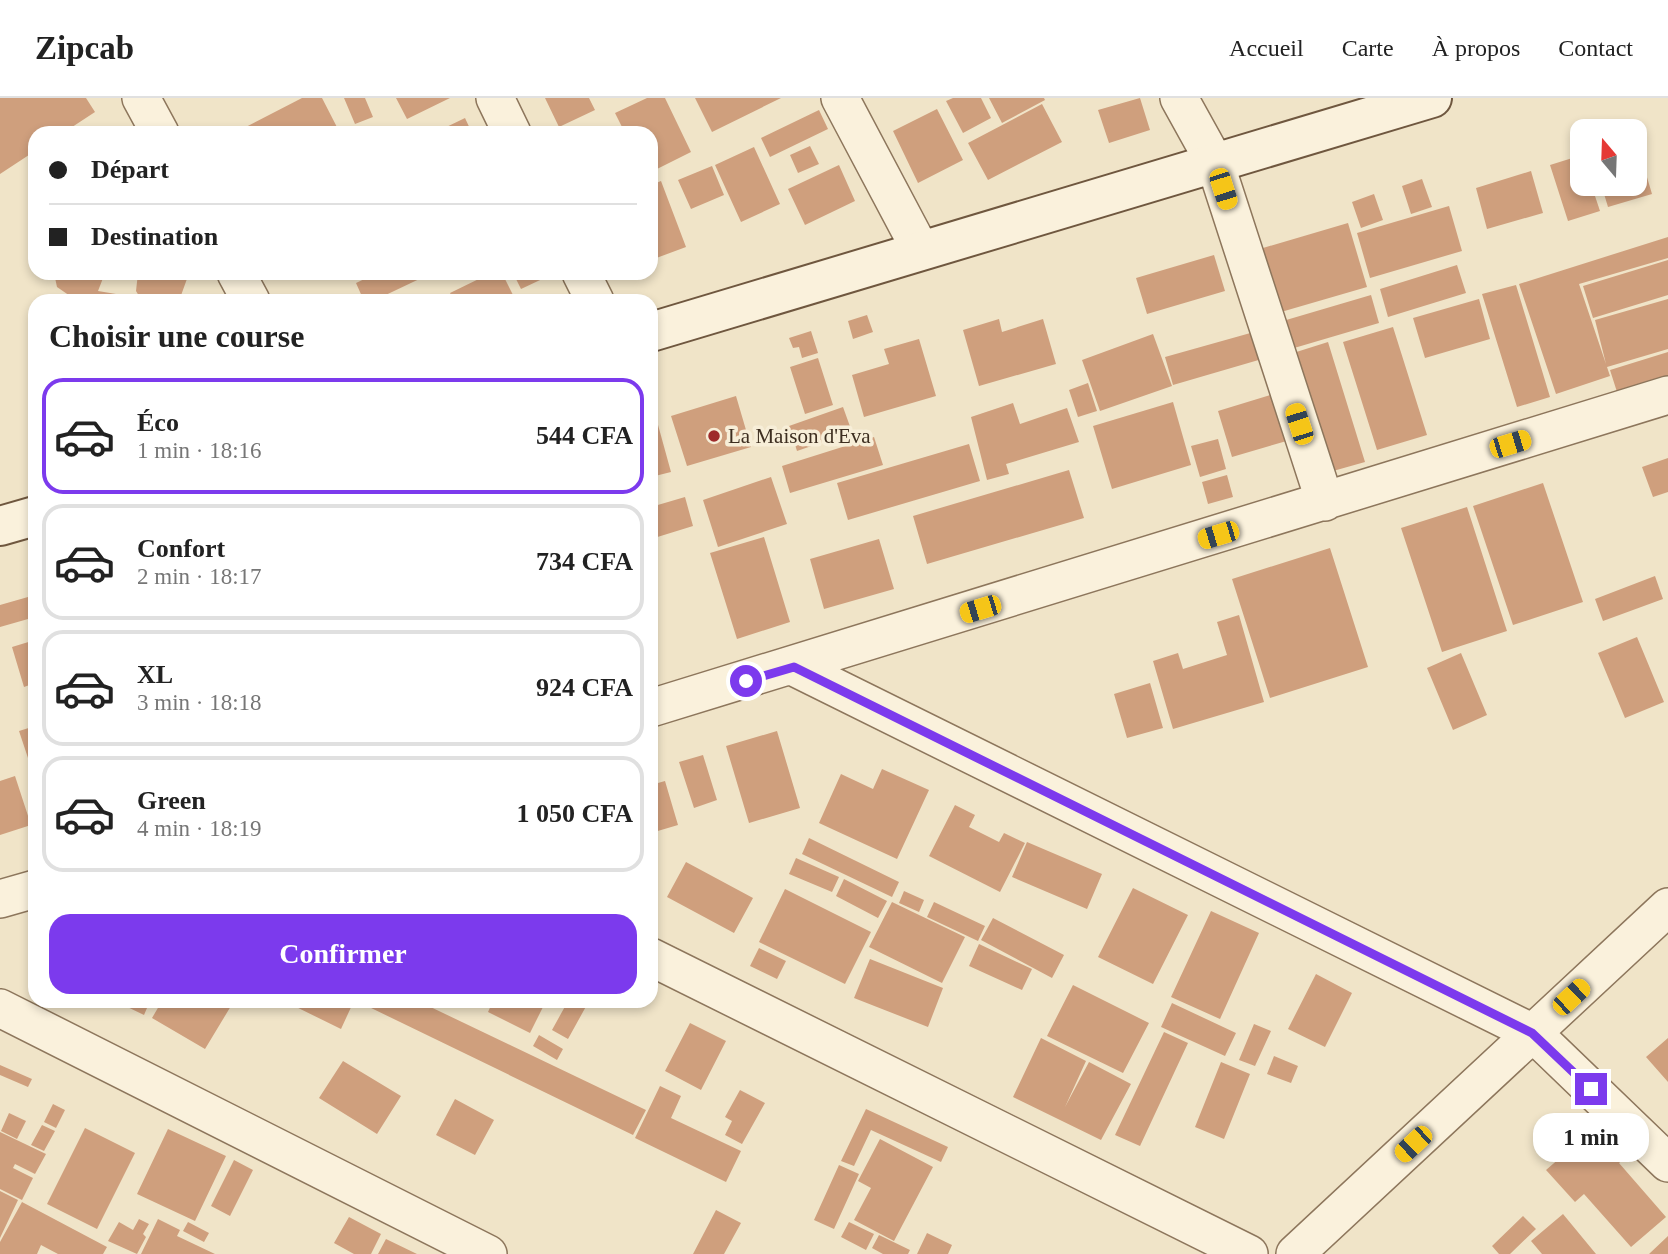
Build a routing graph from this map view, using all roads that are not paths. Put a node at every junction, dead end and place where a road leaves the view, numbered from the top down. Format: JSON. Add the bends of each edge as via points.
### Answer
{"nodes":[{"id":1,"x":141,"y":98,"type":"edge"},
{"id":2,"x":495,"y":98,"type":"edge"},
{"id":3,"x":840,"y":98,"type":"edge"},
{"id":4,"x":1180,"y":98,"type":"edge"},
{"id":5,"x":1432,"y":98,"type":"edge"},
{"id":6,"x":156,"y":126,"type":"edge"},
{"id":7,"x":509,"y":126,"type":"edge"},
{"id":8,"x":1215,"y":163,"type":"junction"},
{"id":9,"x":921,"y":251,"type":"junction"},
{"id":10,"x":658,"y":330,"type":"edge"},
{"id":11,"x":1668,"y":395,"type":"edge"},
{"id":12,"x":1325,"y":502,"type":"junction"},
{"id":13,"x":28,"y":518,"type":"edge"},
{"id":14,"x":0,"y":526,"type":"edge"},
{"id":15,"x":794,"y":667,"type":"junction"},
{"id":16,"x":658,"y":706,"type":"edge"},
{"id":17,"x":28,"y":891,"type":"edge"},
{"id":18,"x":0,"y":899,"type":"edge"},
{"id":19,"x":1668,"y":907,"type":"edge"},
{"id":20,"x":658,"y":960,"type":"edge"},
{"id":21,"x":0,"y":1008,"type":"edge"},
{"id":22,"x":1532,"y":1033,"type":"junction"},
{"id":23,"x":1668,"y":1163,"type":"edge"},
{"id":24,"x":488,"y":1254,"type":"edge"},
{"id":25,"x":1248,"y":1254,"type":"edge"},
{"id":26,"x":1295,"y":1254,"type":"edge"}],
"edges":[{"from":1,"to":6,"type":"street"},
{"from":2,"to":7,"type":"street"},
{"from":3,"to":9,"type":"street"},
{"from":4,"to":8,"type":"street"},
{"from":5,"to":8,"type":"street"},
{"from":8,"to":9,"type":"street"},
{"from":8,"to":12,"type":"street"},
{"from":9,"to":10,"type":"street"},
{"from":11,"to":12,"type":"street"},
{"from":12,"to":15,"type":"street"},
{"from":13,"to":14,"type":"street"},
{"from":15,"to":16,"type":"street"},
{"from":15,"to":22,"type":"street"},
{"from":17,"to":18,"type":"street"},
{"from":19,"to":22,"type":"street"},
{"from":20,"to":25,"type":"street"},
{"from":21,"to":24,"type":"street"},
{"from":22,"to":23,"type":"street"},
{"from":22,"to":26,"type":"street"}]}
